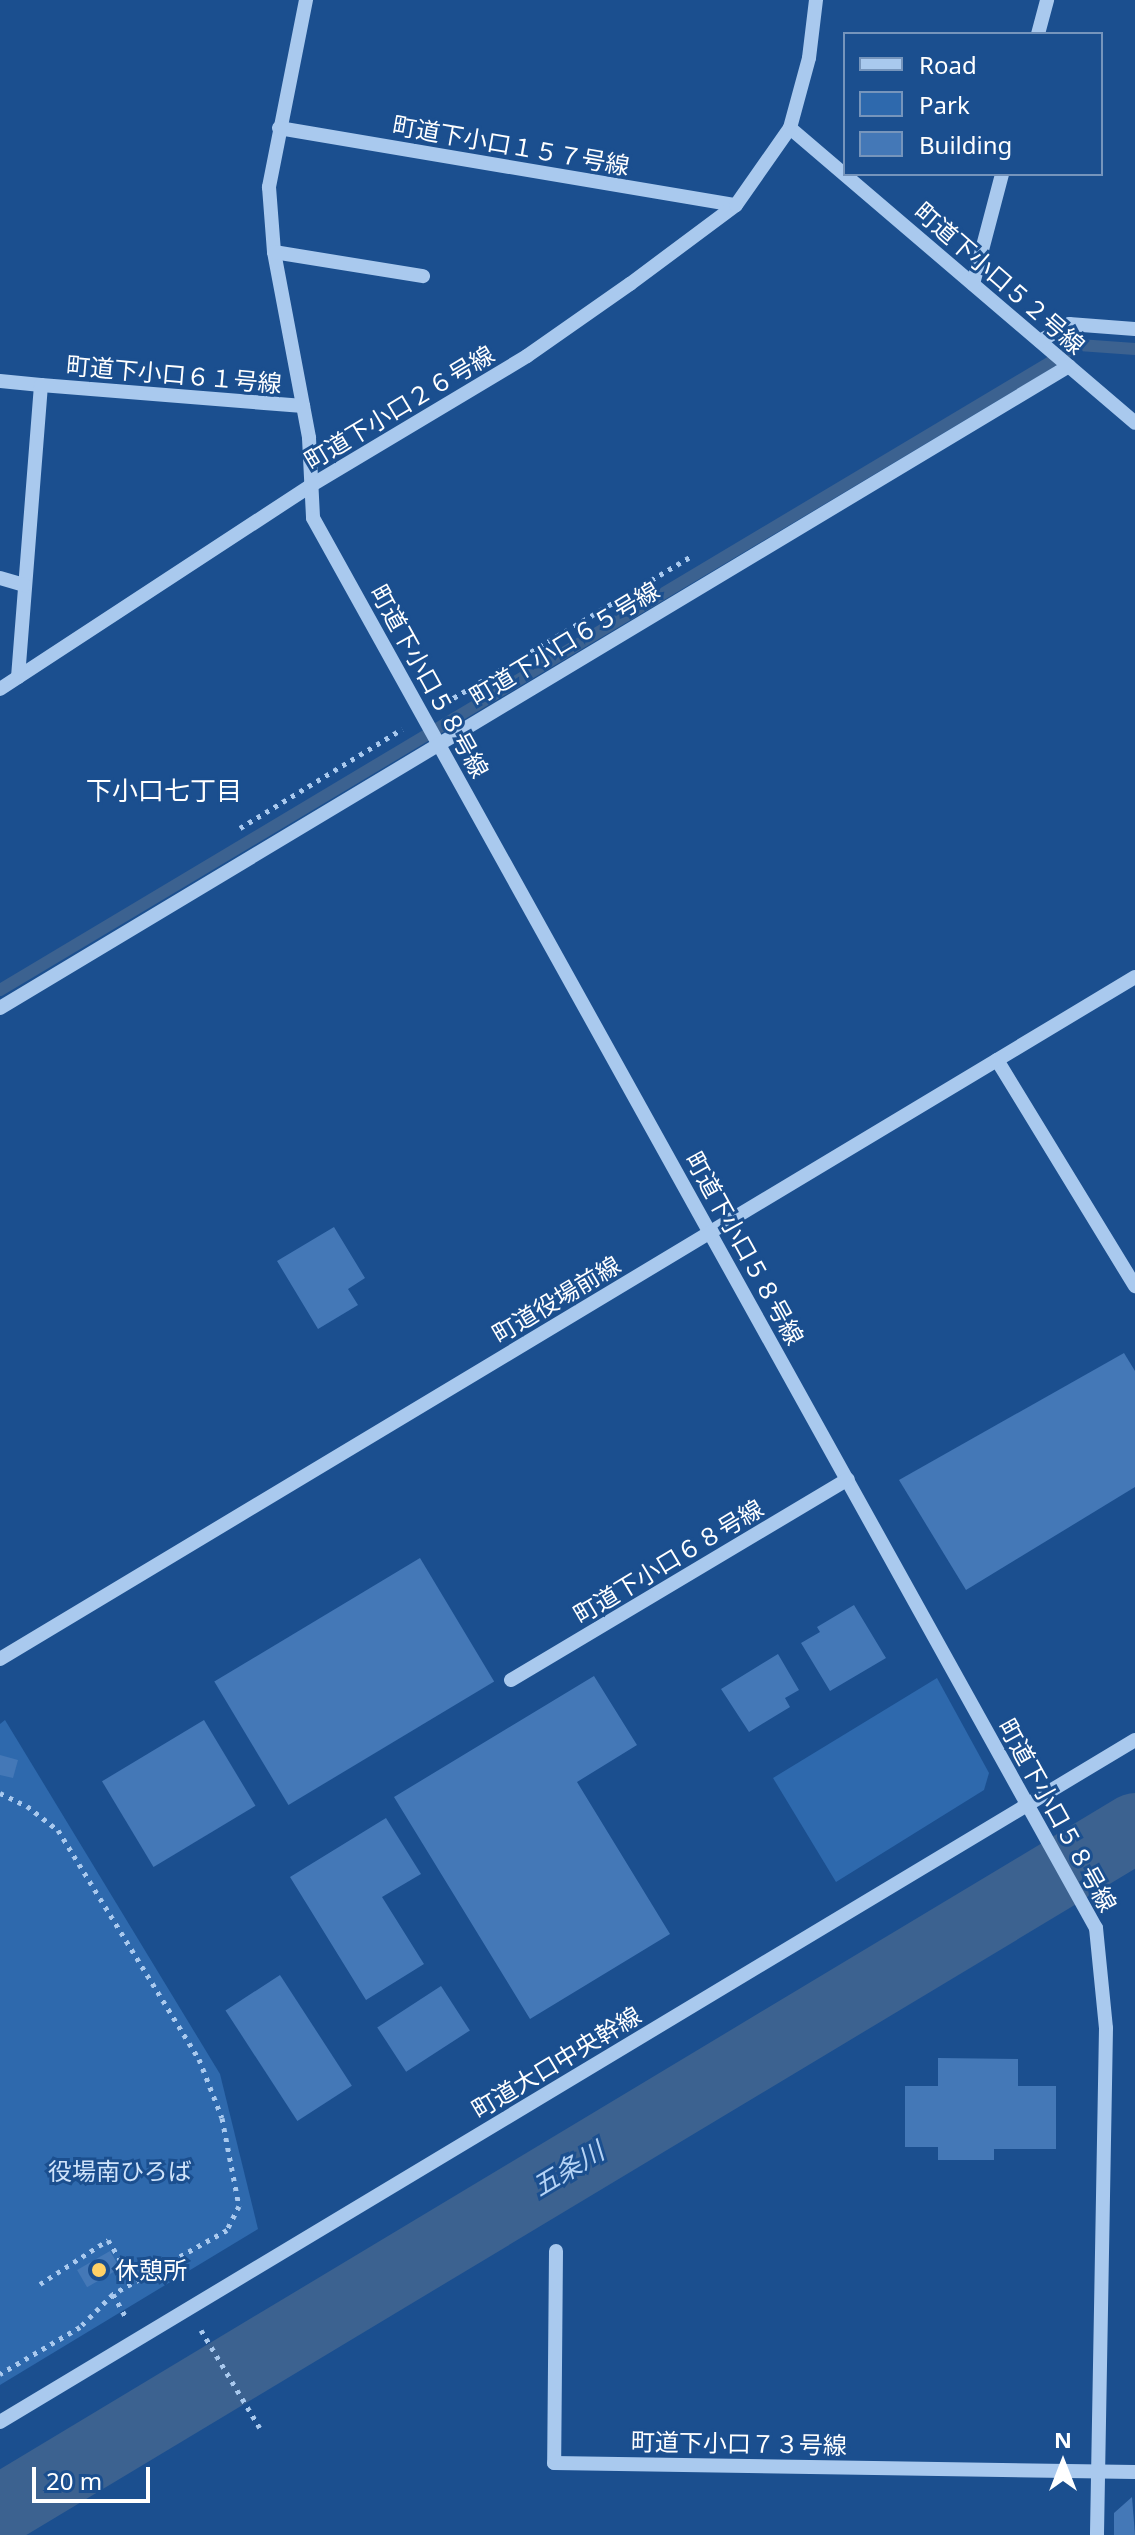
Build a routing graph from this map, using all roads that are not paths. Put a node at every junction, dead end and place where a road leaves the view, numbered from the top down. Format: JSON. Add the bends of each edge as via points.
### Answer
{"nodes":[{"id":1,"x":306,"y":0,"type":"edge"},
{"id":2,"x":816,"y":0,"type":"edge"},
{"id":3,"x":1047,"y":0,"type":"edge"},
{"id":4,"x":1039,"y":32,"type":"edge"},
{"id":5,"x":279,"y":128,"type":"junction"},
{"id":6,"x":790,"y":128,"type":"junction"},
{"id":7,"x":843,"y":173,"type":"edge"},
{"id":8,"x":846,"y":176,"type":"edge"},
{"id":9,"x":1001,"y":176,"type":"edge"},
{"id":10,"x":736,"y":205,"type":"junction"},
{"id":11,"x":274,"y":252,"type":"junction"},
{"id":12,"x":423,"y":276,"type":"dead end"},
{"id":13,"x":973,"y":284,"type":"junction"},
{"id":14,"x":1135,"y":329,"type":"edge"},
{"id":15,"x":1040,"y":341,"type":"junction"},
{"id":16,"x":1069,"y":366,"type":"junction"},
{"id":17,"x":0,"y":381,"type":"edge"},
{"id":18,"x":41,"y":385,"type":"junction"},
{"id":19,"x":303,"y":406,"type":"junction"},
{"id":20,"x":1135,"y":423,"type":"edge"},
{"id":21,"x":310,"y":486,"type":"junction"},
{"id":22,"x":0,"y":578,"type":"edge"},
{"id":23,"x":25,"y":585,"type":"junction"},
{"id":24,"x":18,"y":677,"type":"junction"},
{"id":25,"x":0,"y":689,"type":"edge"},
{"id":26,"x":440,"y":743,"type":"junction"},
{"id":27,"x":1135,"y":977,"type":"edge"},
{"id":28,"x":0,"y":1008,"type":"edge"},
{"id":29,"x":997,"y":1060,"type":"junction"},
{"id":30,"x":711,"y":1232,"type":"junction"},
{"id":31,"x":1135,"y":1286,"type":"edge"},
{"id":32,"x":848,"y":1479,"type":"junction"},
{"id":33,"x":0,"y":1659,"type":"edge"},
{"id":34,"x":511,"y":1680,"type":"dead end"},
{"id":35,"x":1135,"y":1740,"type":"edge"},
{"id":36,"x":1027,"y":1806,"type":"junction"},
{"id":37,"x":556,"y":2251,"type":"dead end"},
{"id":38,"x":0,"y":2422,"type":"edge"},
{"id":39,"x":1098,"y":2471,"type":"junction"},
{"id":40,"x":1135,"y":2472,"type":"edge"},
{"id":41,"x":1097,"y":2535,"type":"edge"}],
"edges":[{"from":1,"to":5,"type":"street","name":"町道下小口５８号線"},
{"from":2,"to":6,"type":"street","via":[[809,58]]},
{"from":3,"to":4,"type":"street"},
{"from":5,"to":10,"type":"street","name":"町道下小口１５７号線"},
{"from":5,"to":11,"type":"street","name":"町道下小口５８号線","via":[[269,187]]},
{"from":6,"to":7,"type":"street","name":"町道下小口５２号線"},
{"from":6,"to":10,"type":"street","name":"町道下小口２６号線"},
{"from":8,"to":13,"type":"street","name":"町道下小口５２号線"},
{"from":9,"to":13,"type":"street"},
{"from":10,"to":21,"type":"street","name":"町道下小口２６号線","via":[[527,356]]},
{"from":11,"to":12,"type":"street"},
{"from":11,"to":19,"type":"street","name":"町道下小口５８号線"},
{"from":13,"to":15,"type":"street","name":"町道下小口５２号線"},
{"from":14,"to":15,"type":"street","via":[[1069,324]]},
{"from":15,"to":16,"type":"street","name":"町道下小口５２号線"},
{"from":16,"to":20,"type":"street","name":"町道下小口５２号線"},
{"from":16,"to":26,"type":"street","name":"町道下小口６５号線"},
{"from":17,"to":18,"type":"street","name":"町道下小口６１号線"},
{"from":18,"to":19,"type":"street","name":"町道下小口６１号線"},
{"from":18,"to":23,"type":"street"},
{"from":19,"to":21,"type":"street","name":"町道下小口５８号線"},
{"from":21,"to":24,"type":"street","name":"町道下小口２６号線"},
{"from":21,"to":26,"type":"street","name":"町道下小口５８号線","via":[[313,518]]},
{"from":22,"to":23,"type":"street"},
{"from":23,"to":24,"type":"street"},
{"from":24,"to":25,"type":"street","name":"町道下小口２６号線"},
{"from":26,"to":28,"type":"street","name":"町道下小口６５号線"},
{"from":26,"to":30,"type":"street","name":"町道下小口５８号線"},
{"from":27,"to":29,"type":"street","name":"町道役場前線"},
{"from":29,"to":30,"type":"street","name":"町道役場前線"},
{"from":29,"to":31,"type":"street"},
{"from":30,"to":32,"type":"street","name":"町道下小口５８号線"},
{"from":30,"to":33,"type":"street","name":"町道役場前線"},
{"from":32,"to":34,"type":"street","name":"町道下小口６８号線"},
{"from":32,"to":36,"type":"street","name":"町道下小口５８号線"},
{"from":35,"to":36,"type":"street","name":"町道大口中央幹線"},
{"from":36,"to":38,"type":"street","name":"町道大口中央幹線"},
{"from":36,"to":39,"type":"street","name":"町道下小口５８号線","via":[[1093,1922],[1103,1960]]},
{"from":37,"to":39,"type":"street","name":"町道下小口７３号線","via":[[554,2463]]},
{"from":39,"to":40,"type":"street","name":"町道下小口７３号線"},
{"from":39,"to":41,"type":"street","name":"町道下小口５８号線"}]}
